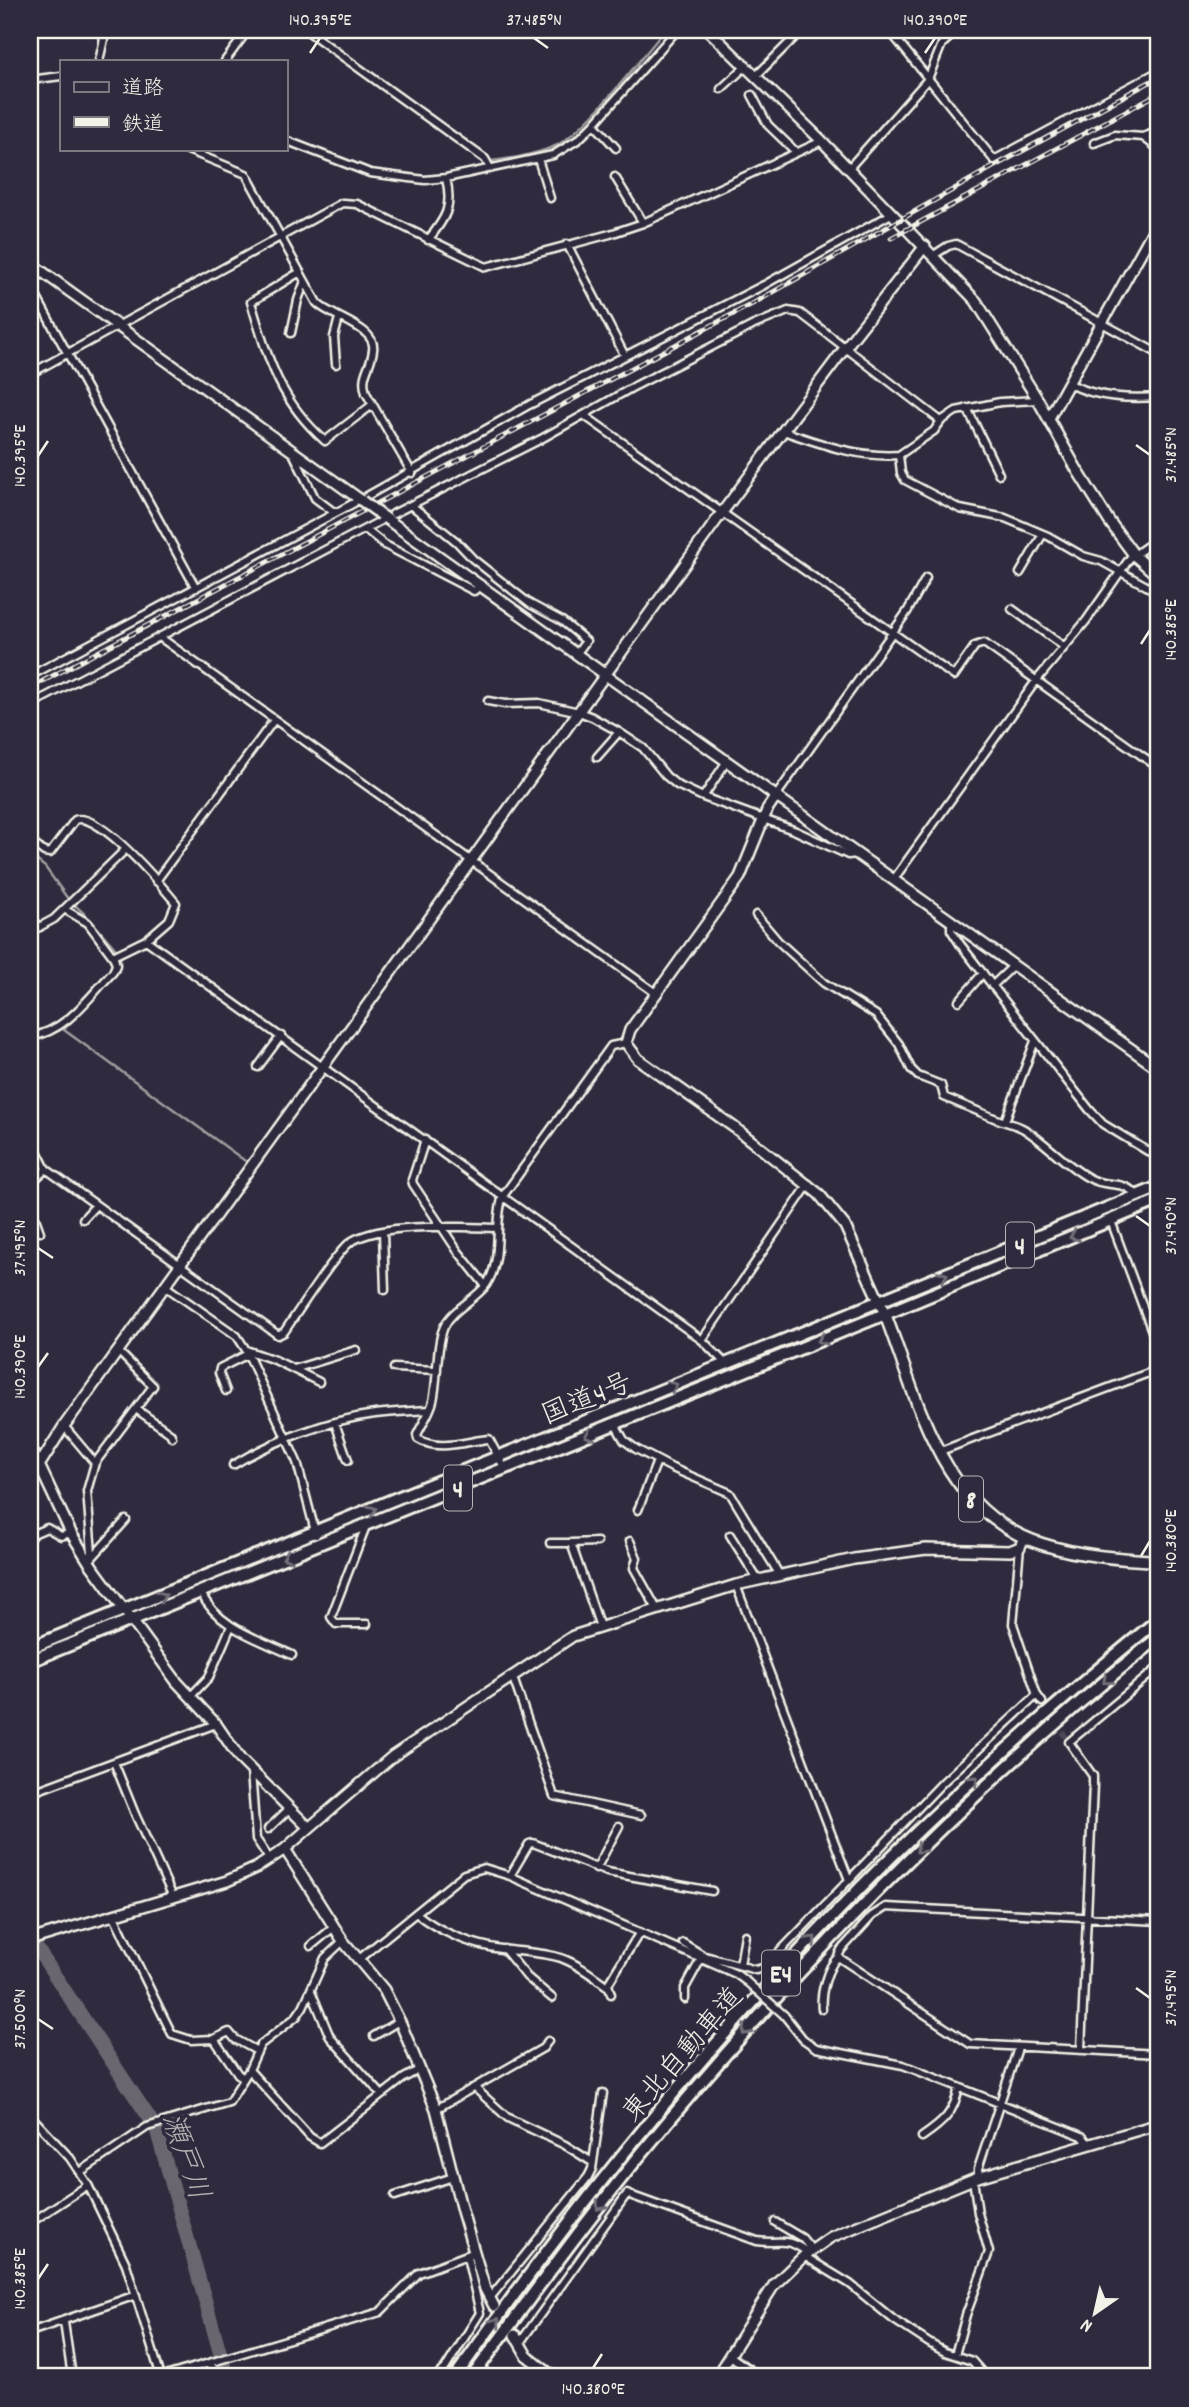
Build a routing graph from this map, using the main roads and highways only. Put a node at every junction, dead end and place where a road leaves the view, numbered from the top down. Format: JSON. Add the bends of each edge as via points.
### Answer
{"nodes":[{"id":1,"x":1159,"y":1187,"type":"edge"},
{"id":2,"x":1159,"y":1200,"type":"edge"},
{"id":3,"x":885,"y":1314,"type":"junction"},
{"id":4,"x":317,"y":1538,"type":"junction"},
{"id":5,"x":1159,"y":1561,"type":"edge"},
{"id":6,"x":1159,"y":1619,"type":"edge"},
{"id":7,"x":1159,"y":1636,"type":"edge"},
{"id":8,"x":30,"y":1648,"type":"edge"},
{"id":9,"x":30,"y":1661,"type":"edge"},
{"id":10,"x":455,"y":2377,"type":"edge"},
{"id":11,"x":472,"y":2377,"type":"edge"}],
"edges":[{"from":4,"to":1,"type":"highway","name":"国道4号","number":"4","one_way":true,"via":[[499,1457]]},
{"from":2,"to":3,"type":"highway","name":"国道4号","number":"4","one_way":true},
{"from":3,"to":4,"type":"highway","name":"国道4号","number":"4","one_way":true,"via":[[366,1525]]},
{"from":3,"to":5,"type":"main road","number":"8","via":[[938,1452],[971,1500],[1022,1542]]},
{"from":8,"to":4,"type":"highway","name":"国道4号","number":"4","one_way":true},
{"from":4,"to":9,"type":"highway","name":"国道4号","number":"4","one_way":true,"via":[[201,1593]]},
{"from":10,"to":6,"type":"highway","name":"東北自動車道","number":"E4","one_way":true,"via":[[631,2146],[768,1987],[938,1813]]},
{"from":7,"to":11,"type":"highway","name":"東北自動車道","number":"E4","one_way":true,"via":[[1005,1768],[824,1945],[641,2155]]}]}
